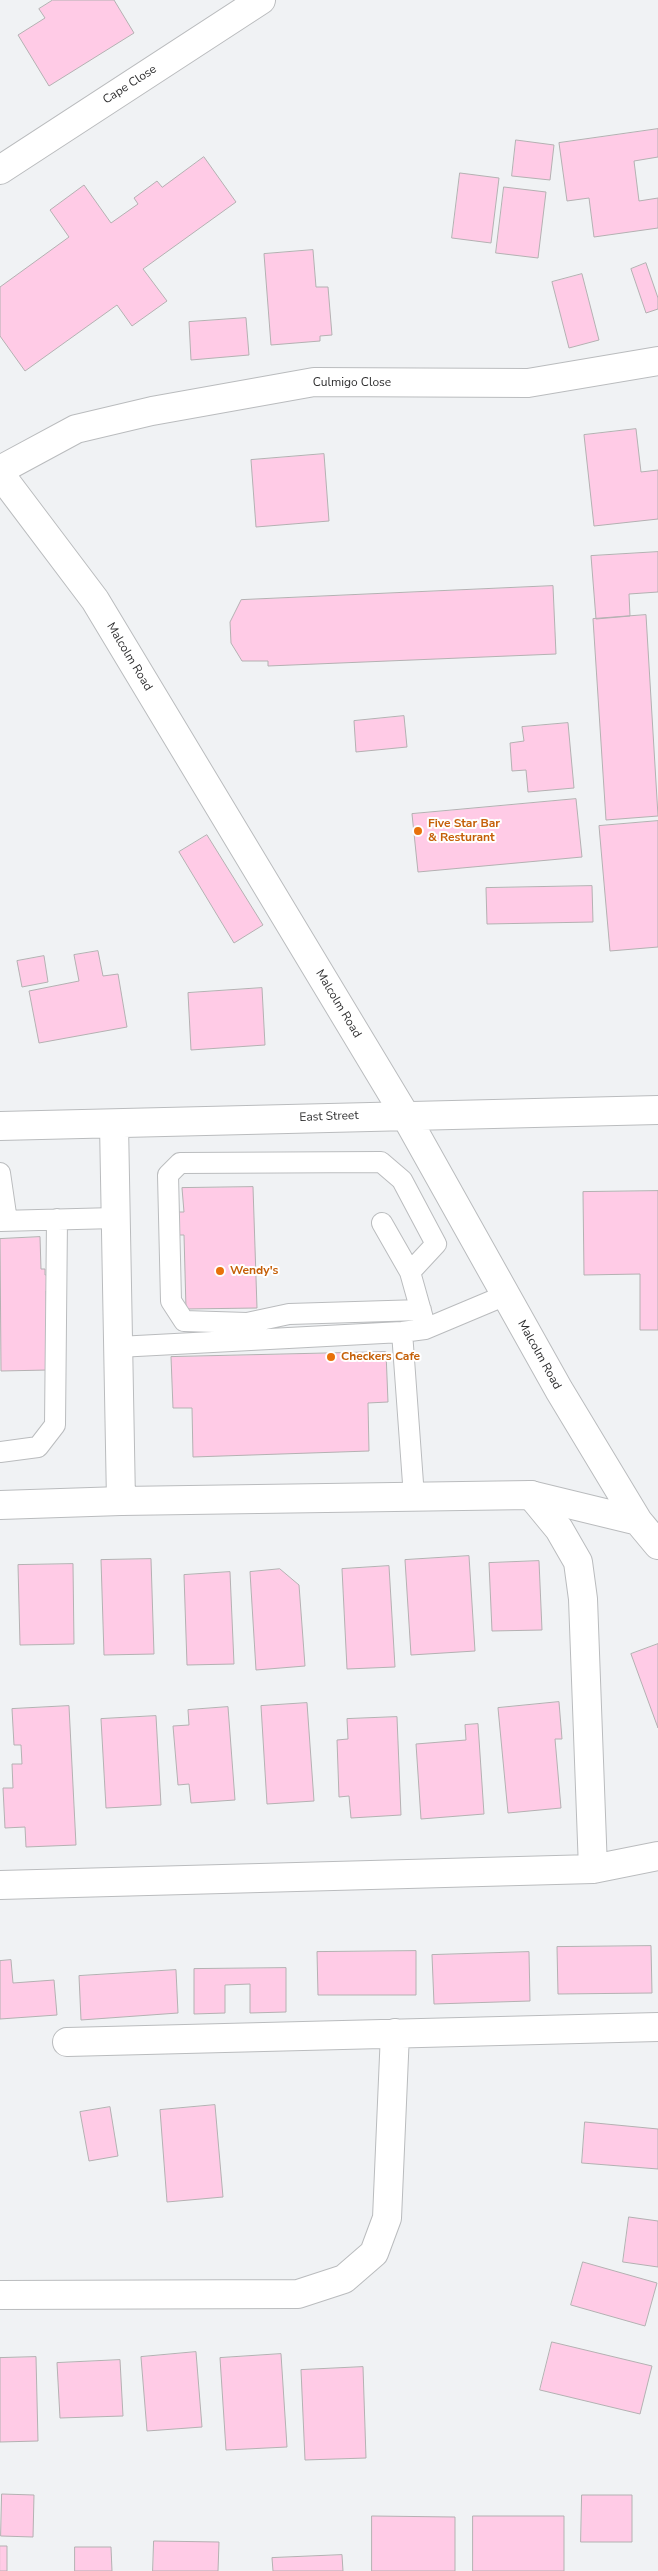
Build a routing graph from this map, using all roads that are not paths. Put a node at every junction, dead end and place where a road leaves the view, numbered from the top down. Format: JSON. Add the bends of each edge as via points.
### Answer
{"nodes":[{"id":1,"x":260,"y":0,"type":"edge"},
{"id":2,"x":0,"y":170,"type":"edge"},
{"id":3,"x":658,"y":361,"type":"edge"},
{"id":4,"x":0,"y":472,"type":"edge"},
{"id":5,"x":658,"y":1110,"type":"edge"},
{"id":6,"x":405,"y":1115,"type":"junction"},
{"id":7,"x":114,"y":1124,"type":"junction"},
{"id":8,"x":0,"y":1126,"type":"edge"},
{"id":9,"x":0,"y":1173,"type":"edge"},
{"id":10,"x":115,"y":1218,"type":"junction"},
{"id":11,"x":56,"y":1219,"type":"junction"},
{"id":12,"x":3,"y":1221,"type":"edge"},
{"id":13,"x":382,"y":1223,"type":"dead end"},
{"id":14,"x":410,"y":1272,"type":"junction"},
{"id":15,"x":506,"y":1295,"type":"junction"},
{"id":16,"x":423,"y":1319,"type":"junction"},
{"id":17,"x":402,"y":1332,"type":"junction"},
{"id":18,"x":118,"y":1347,"type":"junction"},
{"id":19,"x":0,"y":1452,"type":"edge"},
{"id":20,"x":530,"y":1496,"type":"junction"},
{"id":21,"x":414,"y":1497,"type":"junction"},
{"id":22,"x":121,"y":1501,"type":"junction"},
{"id":23,"x":0,"y":1505,"type":"edge"},
{"id":24,"x":638,"y":1521,"type":"junction"},
{"id":25,"x":658,"y":1545,"type":"edge"},
{"id":26,"x":658,"y":1856,"type":"edge"},
{"id":27,"x":593,"y":1869,"type":"junction"},
{"id":28,"x":0,"y":1885,"type":"edge"},
{"id":29,"x":658,"y":2027,"type":"edge"},
{"id":30,"x":395,"y":2033,"type":"junction"},
{"id":31,"x":66,"y":2042,"type":"dead end"},
{"id":32,"x":0,"y":2294,"type":"edge"}],
"edges":[{"from":1,"to":2,"type":"street","name":"Cape Close"},
{"from":3,"to":4,"type":"street","name":"Culmigo Close","via":[[528,383],[314,382],[152,411],[76,429]]},
{"from":4,"to":6,"type":"street","name":"Malcolm Road","via":[[95,600]]},
{"from":5,"to":6,"type":"street","name":"East Street"},
{"from":6,"to":7,"type":"street","name":"East Street"},
{"from":6,"to":15,"type":"street","name":"Malcolm Road"},
{"from":7,"to":8,"type":"street","name":"East Street"},
{"from":7,"to":10,"type":"street"},
{"from":9,"to":12,"type":"lane"},
{"from":10,"to":11,"type":"lane"},
{"from":10,"to":18,"type":"street"},
{"from":11,"to":12,"type":"lane"},
{"from":11,"to":19,"type":"lane","via":[[55,1425],[38,1447]]},
{"from":13,"to":14,"type":"lane"},
{"from":14,"to":16,"type":"lane"},
{"from":14,"to":16,"type":"lane","via":[[436,1244],[402,1180],[381,1162],[180,1163],[168,1175],[170,1301],[184,1321],[247,1323],[289,1314]]},
{"from":15,"to":16,"type":"lane"},
{"from":15,"to":24,"type":"street","name":"Malcolm Road"},
{"from":16,"to":17,"type":"lane"},
{"from":17,"to":18,"type":"lane"},
{"from":17,"to":21,"type":"lane"},
{"from":18,"to":22,"type":"street"},
{"from":20,"to":21,"type":"street"},
{"from":20,"to":24,"type":"street"},
{"from":20,"to":27,"type":"street","via":[[559,1528],[578,1562],[584,1599]]},
{"from":21,"to":22,"type":"street"},
{"from":22,"to":23,"type":"street"},
{"from":24,"to":25,"type":"street","name":"Malcolm Road"},
{"from":26,"to":27,"type":"street"},
{"from":27,"to":28,"type":"street"},
{"from":29,"to":30,"type":"street"},
{"from":30,"to":31,"type":"street"},
{"from":30,"to":32,"type":"street","via":[[387,2218],[374,2253],[344,2279],[298,2294]]}]}
